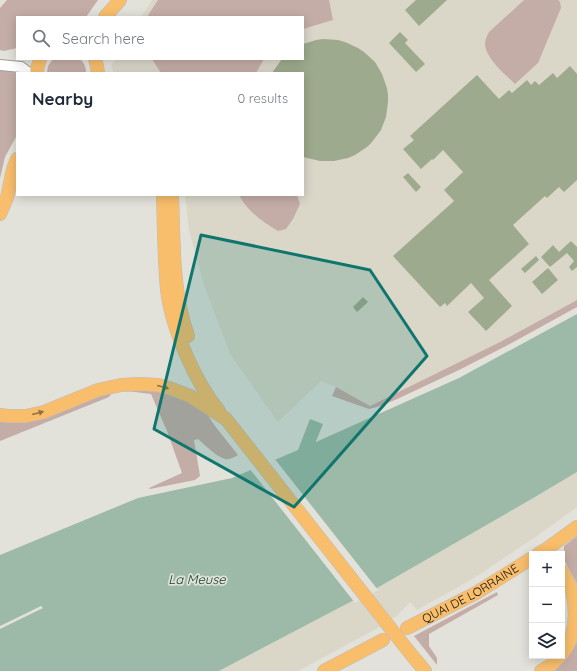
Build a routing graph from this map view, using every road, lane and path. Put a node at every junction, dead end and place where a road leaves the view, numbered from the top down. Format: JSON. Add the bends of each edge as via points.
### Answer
{"nodes":[{"id":1,"x":108,"y":0,"type":"edge"},
{"id":2,"x":120,"y":0,"type":"edge"},
{"id":3,"x":97,"y":16,"type":"edge"},
{"id":4,"x":106,"y":16,"type":"edge"},
{"id":5,"x":95,"y":60,"type":"edge"},
{"id":6,"x":39,"y":64,"type":"edge"},
{"id":7,"x":0,"y":65,"type":"edge"},
{"id":8,"x":25,"y":70,"type":"edge"},
{"id":9,"x":98,"y":72,"type":"edge"},
{"id":10,"x":16,"y":161,"type":"edge"},
{"id":11,"x":163,"y":196,"type":"edge"},
{"id":12,"x":172,"y":196,"type":"edge"},
{"id":13,"x":0,"y":214,"type":"edge"},
{"id":14,"x":0,"y":415,"type":"edge"},
{"id":15,"x":226,"y":419,"type":"junction"},
{"id":16,"x":577,"y":527,"type":"edge"},
{"id":17,"x":547,"y":551,"type":"edge"},
{"id":18,"x":529,"y":560,"type":"edge"},
{"id":19,"x":565,"y":577,"type":"edge"},
{"id":20,"x":407,"y":628,"type":"dead end"},
{"id":21,"x":383,"y":640,"type":"dead end"},
{"id":22,"x":565,"y":650,"type":"edge"},
{"id":23,"x":557,"y":659,"type":"edge"},
{"id":24,"x":324,"y":671,"type":"edge"},
{"id":25,"x":425,"y":671,"type":"edge"},
{"id":26,"x":541,"y":671,"type":"edge"}],
"edges":[{"from":1,"to":3,"type":"main road"},
{"from":2,"to":4,"type":"main road"},
{"from":5,"to":9,"type":"main road"},
{"from":6,"to":8,"type":"street"},
{"from":7,"to":8,"type":"street"},
{"from":10,"to":13,"type":"main road","via":[[7,198]]},
{"from":11,"to":15,"type":"main road","via":[[168,290],[173,320],[193,368],[208,396]]},
{"from":12,"to":15,"type":"main road","via":[[177,293],[184,325],[203,375]]},
{"from":14,"to":15,"type":"main road","one_way":true,"via":[[26,416],[44,412],[98,390],[140,384],[158,385],[192,397]]},
{"from":15,"to":25,"type":"main road","bridge":true},
{"from":16,"to":17,"type":"main road"},
{"from":18,"to":20,"type":"main road","name":"QUAI DE LORRAINE","via":[[476,592]]},
{"from":19,"to":22,"type":"main road","via":[[576,607],[576,624],[572,639]]},
{"from":21,"to":24,"type":"main road"},
{"from":23,"to":26,"type":"main road"}]}
